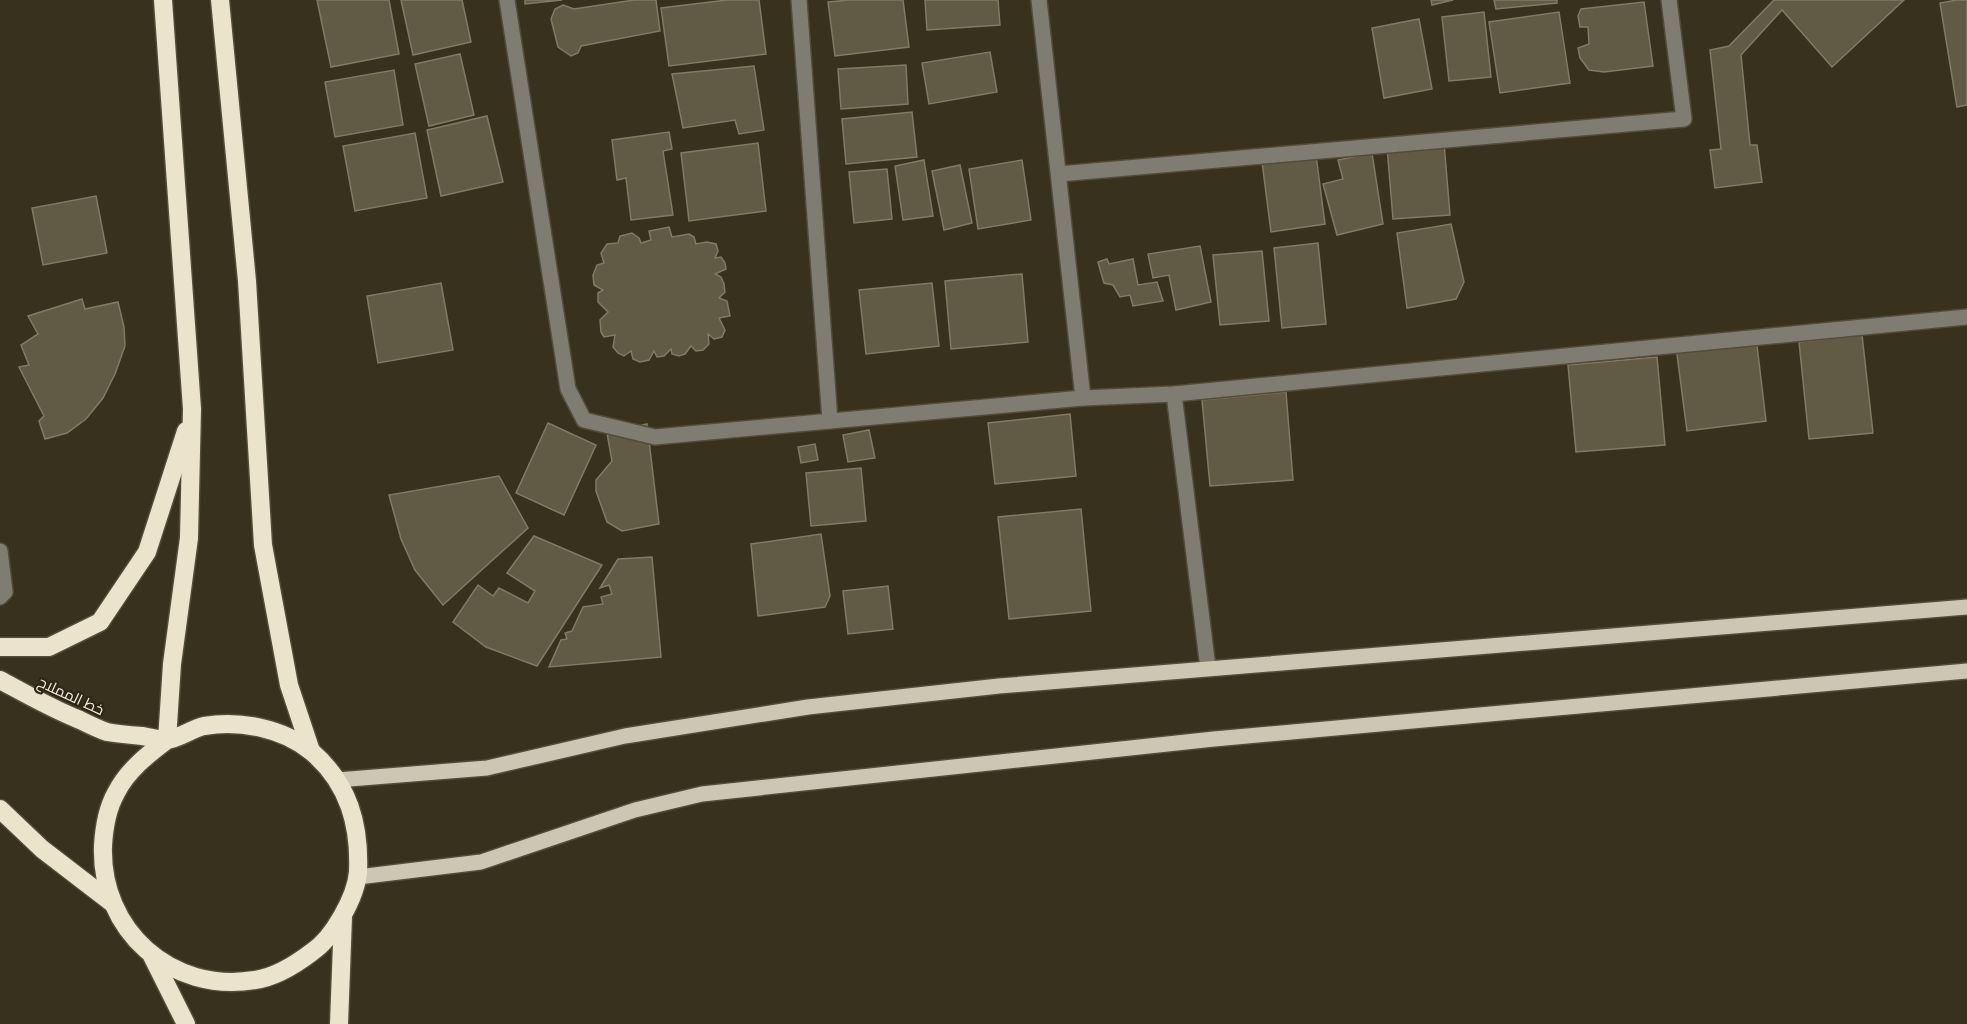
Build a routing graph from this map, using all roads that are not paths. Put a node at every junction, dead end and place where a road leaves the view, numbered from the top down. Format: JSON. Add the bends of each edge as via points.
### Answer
{"nodes":[{"id":1,"x":163,"y":0,"type":"edge"},
{"id":2,"x":220,"y":0,"type":"edge"},
{"id":3,"x":507,"y":0,"type":"edge"},
{"id":4,"x":798,"y":0,"type":"edge"},
{"id":5,"x":1039,"y":0,"type":"edge"},
{"id":6,"x":1669,"y":0,"type":"edge"},
{"id":7,"x":1059,"y":174,"type":"junction"},
{"id":8,"x":1967,"y":316,"type":"edge"},
{"id":9,"x":1174,"y":394,"type":"junction"},
{"id":10,"x":1083,"y":398,"type":"junction"},
{"id":11,"x":192,"y":409,"type":"junction"},
{"id":12,"x":830,"y":421,"type":"junction"},
{"id":13,"x":0,"y":551,"type":"edge"},
{"id":14,"x":0,"y":597,"type":"edge"},
{"id":15,"x":1967,"y":607,"type":"edge"},
{"id":16,"x":0,"y":647,"type":"edge"},
{"id":17,"x":1208,"y":668,"type":"junction"},
{"id":18,"x":1967,"y":671,"type":"edge"},
{"id":19,"x":0,"y":680,"type":"edge"},
{"id":20,"x":167,"y":740,"type":"junction"},
{"id":21,"x":311,"y":751,"type":"junction"},
{"id":22,"x":337,"y":780,"type":"junction"},
{"id":23,"x":0,"y":809,"type":"edge"},
{"id":24,"x":358,"y":877,"type":"junction"},
{"id":25,"x":111,"y":902,"type":"junction"},
{"id":26,"x":343,"y":917,"type":"junction"},
{"id":27,"x":152,"y":956,"type":"junction"},
{"id":28,"x":186,"y":1024,"type":"edge"},
{"id":29,"x":339,"y":1024,"type":"edge"}],
"edges":[{"from":1,"to":11,"type":"highway"},
{"from":2,"to":21,"type":"highway","via":[[247,281],[263,545],[289,685]]},
{"from":3,"to":12,"type":"street","via":[[568,389],[584,420],[655,437]]},
{"from":4,"to":12,"type":"street"},
{"from":5,"to":7,"type":"street"},
{"from":6,"to":7,"type":"street","via":[[1684,119]]},
{"from":7,"to":10,"type":"street"},
{"from":8,"to":9,"type":"street"},
{"from":9,"to":10,"type":"street"},
{"from":9,"to":17,"type":"street"},
{"from":10,"to":12,"type":"street"},
{"from":11,"to":16,"type":"highway","via":[[147,552],[100,622],[49,647]]},
{"from":11,"to":20,"type":"highway","via":[[189,538],[172,664]]},
{"from":13,"to":14,"type":"street","via":[[5,592]]},
{"from":15,"to":17,"type":"main road"},
{"from":17,"to":22,"type":"main road","via":[[808,707],[625,736],[487,768]]},
{"from":18,"to":24,"type":"main road","via":[[1215,739],[702,794],[634,810],[481,862]]},
{"from":19,"to":20,"type":"highway","name":"خط المملاح","via":[[48,707],[106,731]]},
{"from":20,"to":21,"type":"highway","via":[[203,726],[241,724],[278,732]]},
{"from":20,"to":25,"type":"highway","via":[[138,763],[116,793],[104,828],[102,866]]},
{"from":21,"to":22,"type":"highway"},
{"from":22,"to":24,"type":"highway","via":[[352,810],[359,843]]},
{"from":23,"to":25,"type":"highway","via":[[42,849]]},
{"from":24,"to":26,"type":"highway"},
{"from":25,"to":27,"type":"highway","via":[[128,932]]},
{"from":26,"to":27,"type":"highway","via":[[321,946],[291,968],[256,980],[220,982],[184,974]]},
{"from":26,"to":29,"type":"highway"},
{"from":27,"to":28,"type":"highway"}]}
